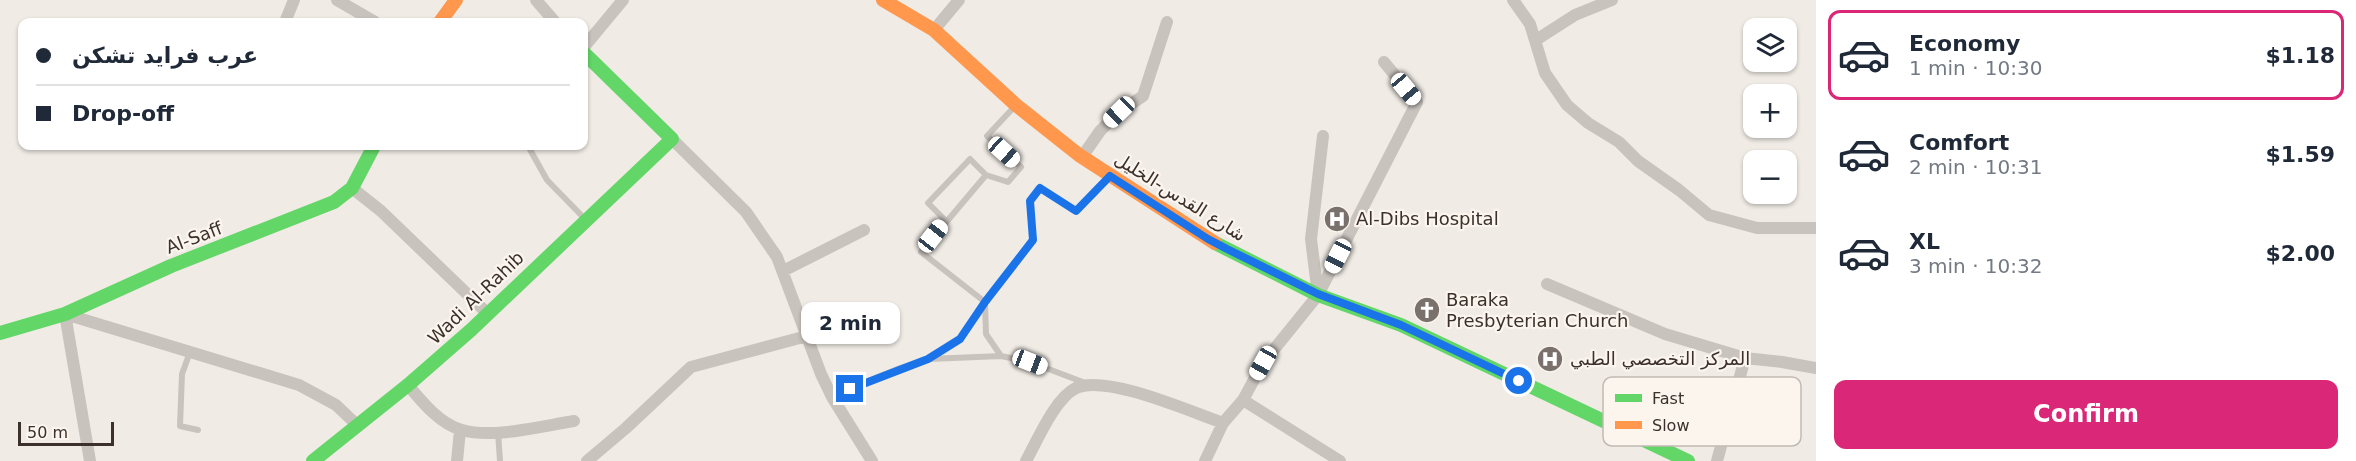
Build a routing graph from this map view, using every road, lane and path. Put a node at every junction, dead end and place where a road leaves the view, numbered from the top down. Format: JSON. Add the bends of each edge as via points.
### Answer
{"nodes":[{"id":1,"x":294,"y":0,"type":"edge"},
{"id":2,"x":337,"y":0,"type":"edge"},
{"id":3,"x":456,"y":0,"type":"edge"},
{"id":4,"x":536,"y":0,"type":"edge"},
{"id":5,"x":623,"y":0,"type":"edge"},
{"id":6,"x":883,"y":0,"type":"edge"},
{"id":7,"x":959,"y":0,"type":"edge"},
{"id":8,"x":1513,"y":0,"type":"edge"},
{"id":9,"x":1612,"y":0,"type":"edge"},
{"id":10,"x":287,"y":18,"type":"edge"},
{"id":11,"x":368,"y":18,"type":"edge"},
{"id":12,"x":443,"y":18,"type":"edge"},
{"id":13,"x":552,"y":18,"type":"edge"},
{"id":14,"x":1167,"y":22,"type":"dead end"},
{"id":15,"x":934,"y":30,"type":"junction"},
{"id":16,"x":1536,"y":40,"type":"junction"},
{"id":17,"x":588,"y":42,"type":"edge"},
{"id":18,"x":588,"y":57,"type":"edge"},
{"id":19,"x":1384,"y":62,"type":"dead end"},
{"id":20,"x":1016,"y":105,"type":"junction"},
{"id":21,"x":1323,"y":136,"type":"dead end"},
{"id":22,"x":672,"y":139,"type":"junction"},
{"id":23,"x":372,"y":150,"type":"edge"},
{"id":24,"x":530,"y":150,"type":"edge"},
{"id":25,"x":1082,"y":157,"type":"junction"},
{"id":26,"x":986,"y":175,"type":"junction"},
{"id":27,"x":1110,"y":176,"type":"junction"},
{"id":28,"x":352,"y":188,"type":"junction"},
{"id":29,"x":585,"y":220,"type":"junction"},
{"id":30,"x":945,"y":220,"type":"junction"},
{"id":31,"x":1816,"y":228,"type":"edge"},
{"id":32,"x":864,"y":230,"type":"dead end"},
{"id":33,"x":783,"y":271,"type":"junction"},
{"id":34,"x":1547,"y":284,"type":"dead end"},
{"id":35,"x":1318,"y":294,"type":"junction"},
{"id":36,"x":985,"y":302,"type":"junction"},
{"id":37,"x":487,"y":313,"type":"junction"},
{"id":38,"x":65,"y":314,"type":"junction"},
{"id":39,"x":0,"y":333,"type":"edge"},
{"id":40,"x":807,"y":336,"type":"junction"},
{"id":41,"x":190,"y":352,"type":"junction"},
{"id":42,"x":1001,"y":356,"type":"junction"},
{"id":43,"x":1745,"y":358,"type":"junction"},
{"id":44,"x":928,"y":359,"type":"junction"},
{"id":45,"x":1816,"y":368,"type":"edge"},
{"id":46,"x":1740,"y":377,"type":"edge"},
{"id":47,"x":408,"y":385,"type":"junction"},
{"id":48,"x":1092,"y":385,"type":"junction"},
{"id":49,"x":832,"y":397,"type":"junction"},
{"id":50,"x":1244,"y":400,"type":"junction"},
{"id":51,"x":574,"y":421,"type":"dead end"},
{"id":52,"x":1603,"y":421,"type":"edge"},
{"id":53,"x":1223,"y":423,"type":"junction"},
{"id":54,"x":357,"y":425,"type":"junction"},
{"id":55,"x":198,"y":430,"type":"dead end"},
{"id":56,"x":460,"y":430,"type":"junction"},
{"id":57,"x":498,"y":432,"type":"junction"},
{"id":58,"x":1656,"y":446,"type":"edge"},
{"id":59,"x":1721,"y":446,"type":"edge"},
{"id":60,"x":90,"y":461,"type":"edge"},
{"id":61,"x":313,"y":461,"type":"edge"},
{"id":62,"x":457,"y":461,"type":"edge"},
{"id":63,"x":500,"y":461,"type":"edge"},
{"id":64,"x":587,"y":461,"type":"edge"},
{"id":65,"x":872,"y":461,"type":"edge"},
{"id":66,"x":1026,"y":461,"type":"edge"},
{"id":67,"x":1205,"y":461,"type":"edge"},
{"id":68,"x":1340,"y":461,"type":"edge"},
{"id":69,"x":1688,"y":461,"type":"edge"},
{"id":70,"x":1717,"y":461,"type":"edge"}],
"edges":[{"from":1,"to":10,"type":"street"},
{"from":2,"to":11,"type":"street"},
{"from":3,"to":12,"type":"street"},
{"from":4,"to":13,"type":"street"},
{"from":5,"to":17,"type":"street"},
{"from":6,"to":15,"type":"street","name":"شارع القدس-الخليل"},
{"from":7,"to":15,"type":"street"},
{"from":8,"to":16,"type":"street"},
{"from":9,"to":16,"type":"street","via":[[1575,15]]},
{"from":14,"to":25,"type":"street","via":[[1143,96],[1100,131]]},
{"from":15,"to":20,"type":"street","name":"شارع القدس-الخليل"},
{"from":16,"to":31,"type":"street","via":[[1545,72],[1567,105],[1709,215],[1757,228]]},
{"from":18,"to":22,"type":"street"},
{"from":19,"to":35,"type":"street","via":[[1417,102]]},
{"from":20,"to":25,"type":"street","name":"شارع القدس-الخليل"},
{"from":20,"to":26,"type":"lane","via":[[987,136],[1021,167],[1008,182]]},
{"from":21,"to":35,"type":"street","via":[[1311,239]]},
{"from":22,"to":29,"type":"street","name":"Wadi Al-Rahib"},
{"from":22,"to":33,"type":"street","via":[[746,212]]},
{"from":23,"to":28,"type":"street","name":"Al-Saff"},
{"from":24,"to":29,"type":"lane","via":[[547,180]]},
{"from":25,"to":27,"type":"street","name":"شارع القدس-الخليل"},
{"from":26,"to":30,"type":"lane"},
{"from":26,"to":30,"type":"lane","via":[[970,159],[928,203]]},
{"from":27,"to":35,"type":"street","name":"شارع القدس-الخليل","via":[[1208,239]]},
{"from":27,"to":36,"type":"lane","via":[[1076,211],[1040,188],[1030,201],[1033,240]]},
{"from":28,"to":37,"type":"street"},
{"from":28,"to":38,"type":"street","name":"Al-Saff","via":[[334,202],[171,266]]},
{"from":29,"to":37,"type":"street","name":"Wadi Al-Rahib"},
{"from":30,"to":36,"type":"lane","via":[[921,252]]},
{"from":32,"to":33,"type":"street"},
{"from":33,"to":40,"type":"street"},
{"from":34,"to":43,"type":"street","via":[[1665,334]]},
{"from":35,"to":50,"type":"street","via":[[1263,363]]},
{"from":35,"to":52,"type":"street","name":"شارع القدس-الخليل","via":[[1401,325]]},
{"from":36,"to":42,"type":"lane","via":[[986,334]]},
{"from":36,"to":44,"type":"lane","via":[[960,339]]},
{"from":37,"to":47,"type":"street","name":"Wadi Al-Rahib"},
{"from":38,"to":39,"type":"street","name":"Al-Saff"},
{"from":38,"to":41,"type":"street"},
{"from":38,"to":60,"type":"street"},
{"from":40,"to":49,"type":"street"},
{"from":40,"to":64,"type":"street","via":[[691,367]]},
{"from":41,"to":54,"type":"street","via":[[298,385],[343,410]]},
{"from":41,"to":55,"type":"lane","via":[[183,374],[180,426]]},
{"from":42,"to":44,"type":"lane"},
{"from":42,"to":48,"type":"lane","via":[[1030,362]]},
{"from":43,"to":45,"type":"street"},
{"from":43,"to":46,"type":"street"},
{"from":44,"to":49,"type":"lane"},
{"from":47,"to":54,"type":"street","name":"Wadi Al-Rahib"},
{"from":47,"to":56,"type":"street","via":[[433,412]]},
{"from":48,"to":53,"type":"street","via":[[1115,387]]},
{"from":48,"to":66,"type":"street","via":[[1075,389],[1064,399]]},
{"from":49,"to":65,"type":"street"},
{"from":50,"to":53,"type":"street"},
{"from":50,"to":68,"type":"street"},
{"from":51,"to":57,"type":"street"},
{"from":53,"to":67,"type":"street"},
{"from":54,"to":61,"type":"street","name":"Wadi Al-Rahib"},
{"from":56,"to":57,"type":"street"},
{"from":56,"to":62,"type":"street"},
{"from":57,"to":63,"type":"lane"},
{"from":58,"to":69,"type":"street","name":"شارع القدس-الخليل"},
{"from":59,"to":70,"type":"street"}]}
